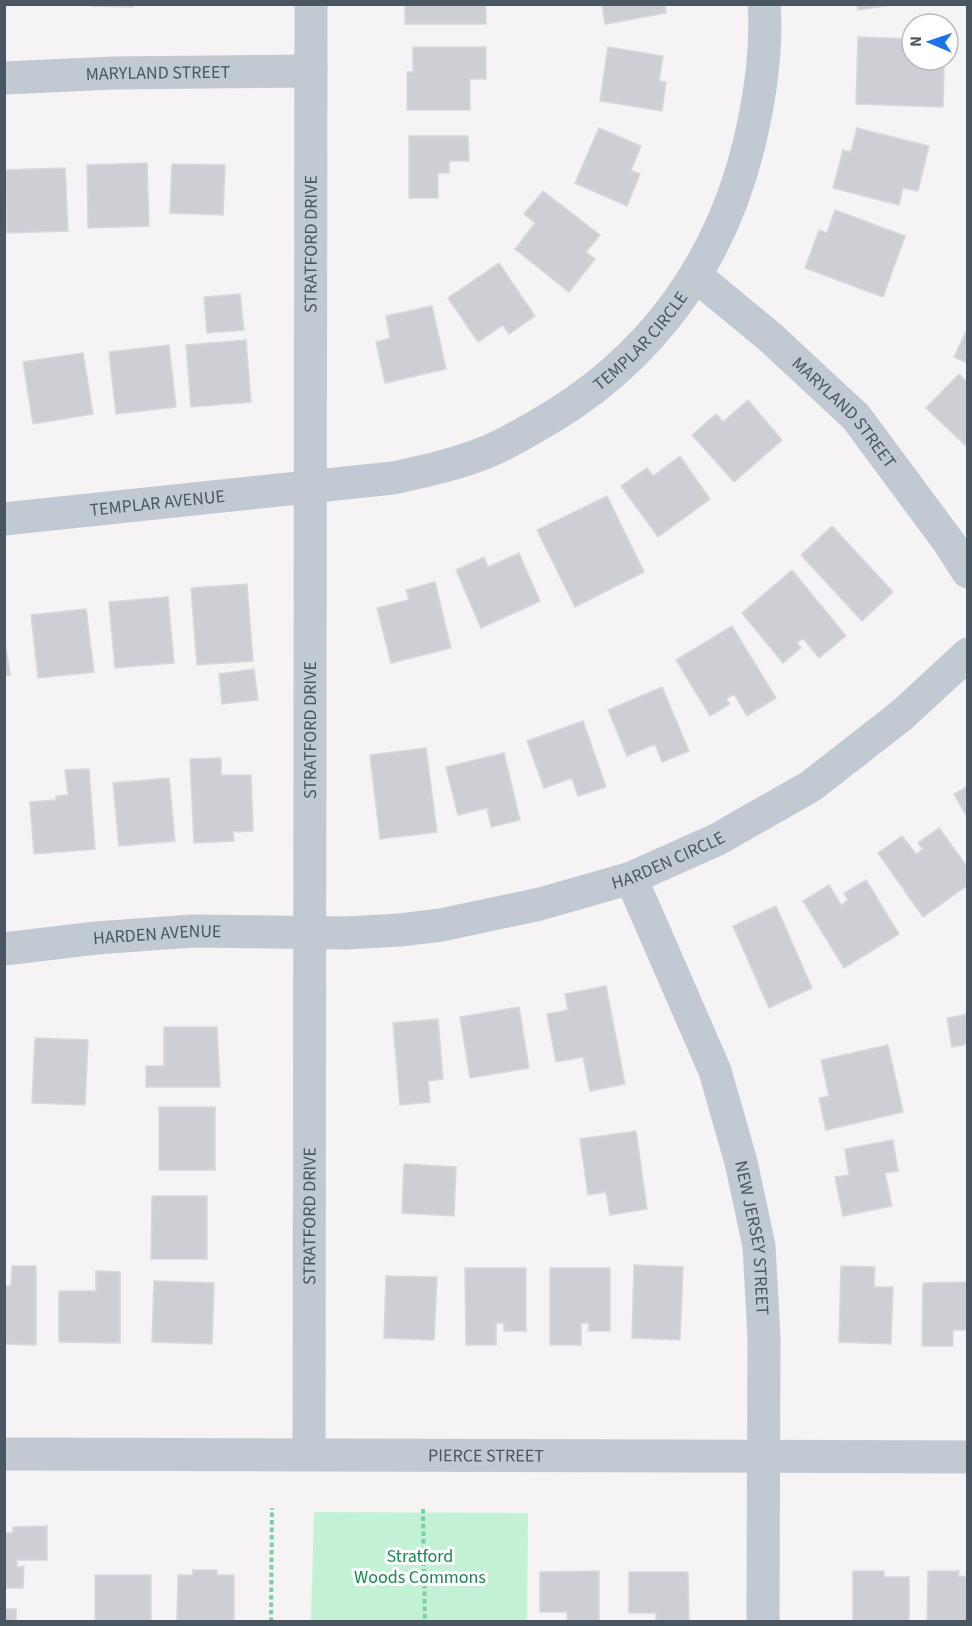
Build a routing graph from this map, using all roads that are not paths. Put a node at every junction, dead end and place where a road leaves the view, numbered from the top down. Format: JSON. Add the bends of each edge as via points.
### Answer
{"nodes":[{"id":1,"x":311,"y":4,"type":"edge"},
{"id":2,"x":764,"y":4,"type":"edge"},
{"id":3,"x":311,"y":71,"type":"junction"},
{"id":4,"x":4,"y":78,"type":"edge"},
{"id":5,"x":696,"y":276,"type":"junction"},
{"id":6,"x":311,"y":487,"type":"junction"},
{"id":7,"x":4,"y":519,"type":"edge"},
{"id":8,"x":968,"y":572,"type":"edge"},
{"id":9,"x":968,"y":654,"type":"edge"},
{"id":10,"x":631,"y":878,"type":"junction"},
{"id":11,"x":310,"y":932,"type":"junction"},
{"id":12,"x":4,"y":950,"type":"edge"},
{"id":13,"x":4,"y":1454,"type":"edge"},
{"id":14,"x":309,"y":1454,"type":"junction"},
{"id":15,"x":765,"y":1456,"type":"junction"},
{"id":16,"x":968,"y":1457,"type":"edge"},
{"id":17,"x":763,"y":1622,"type":"edge"}],
"edges":[{"from":1,"to":3,"type":"street","name":"STRATFORD DRIVE"},
{"from":2,"to":5,"type":"street","name":"TEMPLAR CIRCLE","via":[[762,81],[748,152],[735,197]]},
{"from":3,"to":4,"type":"street","name":"MARYLAND STREET"},
{"from":3,"to":6,"type":"street","name":"STRATFORD DRIVE"},
{"from":5,"to":6,"type":"street","name":"TEMPLAR CIRCLE","via":[[634,353],[581,399],[491,451],[393,478]]},
{"from":5,"to":8,"type":"street","name":"MARYLAND STREET","via":[[770,337],[856,417]]},
{"from":6,"to":7,"type":"street","name":"TEMPLAR AVENUE"},
{"from":6,"to":11,"type":"street","name":"STRATFORD DRIVE"},
{"from":9,"to":10,"type":"street","name":"HARDEN CIRCLE","via":[[902,715],[811,786],[718,839]]},
{"from":10,"to":11,"type":"street","name":"HARDEN CIRCLE","via":[[540,904],[441,925]]},
{"from":10,"to":15,"type":"street","name":"NEW JERSEY STREET","via":[[715,1071],[741,1162],[759,1246]]},
{"from":11,"to":12,"type":"street","name":"HARDEN AVENUE","via":[[192,931]]},
{"from":11,"to":14,"type":"street","name":"STRATFORD DRIVE"},
{"from":13,"to":14,"type":"street","name":"PIERCE STREET"},
{"from":14,"to":15,"type":"street","name":"PIERCE STREET"},
{"from":15,"to":16,"type":"street","name":"PIERCE STREET"},
{"from":15,"to":17,"type":"street","name":"NEW JERSEY STREET"}]}
